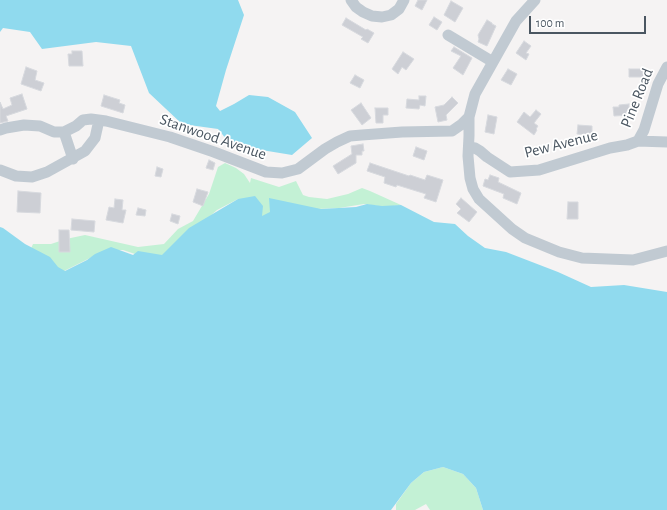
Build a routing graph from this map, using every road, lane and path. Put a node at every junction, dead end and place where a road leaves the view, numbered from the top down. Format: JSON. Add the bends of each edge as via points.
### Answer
{"nodes":[{"id":1,"x":351,"y":0,"type":"edge"},
{"id":2,"x":404,"y":0,"type":"edge"},
{"id":3,"x":535,"y":0,"type":"edge"},
{"id":4,"x":448,"y":35,"type":"dead end"},
{"id":5,"x":493,"y":62,"type":"junction"},
{"id":6,"x":667,"y":67,"type":"edge"},
{"id":7,"x":469,"y":117,"type":"junction"},
{"id":8,"x":99,"y":120,"type":"junction"},
{"id":9,"x":0,"y":130,"type":"edge"},
{"id":10,"x":452,"y":131,"type":"junction"},
{"id":11,"x":64,"y":132,"type":"junction"},
{"id":12,"x":638,"y":141,"type":"junction"},
{"id":13,"x":667,"y":142,"type":"edge"},
{"id":14,"x":469,"y":147,"type":"junction"},
{"id":15,"x":73,"y":159,"type":"junction"},
{"id":16,"x":0,"y":170,"type":"edge"},
{"id":17,"x":667,"y":251,"type":"edge"}],
"edges":[{"from":1,"to":2,"type":"street","via":[[363,12],[382,17],[391,15],[399,9]]},
{"from":3,"to":5,"type":"street","via":[[516,21]]},
{"from":4,"to":5,"type":"street"},
{"from":5,"to":7,"type":"street","via":[[475,94]]},
{"from":6,"to":12,"type":"street","name":"Pine Road","via":[[658,84],[644,130]]},
{"from":7,"to":10,"type":"street"},
{"from":7,"to":14,"type":"street"},
{"from":8,"to":10,"type":"street","name":"Stanwood Avenue","via":[[170,137],[266,172],[282,173],[298,169],[350,136]]},
{"from":8,"to":11,"type":"street","via":[[83,120]]},
{"from":8,"to":15,"type":"street","via":[[95,138],[85,152]]},
{"from":9,"to":11,"type":"street","via":[[24,125]]},
{"from":10,"to":14,"type":"street"},
{"from":11,"to":15,"type":"street"},
{"from":12,"to":13,"type":"street","name":"Pew Avenue"},
{"from":12,"to":14,"type":"street","name":"Pew Avenue","via":[[539,170],[510,172],[480,151]]},
{"from":14,"to":17,"type":"street","via":[[470,178],[479,199],[525,238],[582,258],[634,260]]},
{"from":15,"to":16,"type":"street","via":[[32,177],[16,176]]}]}
